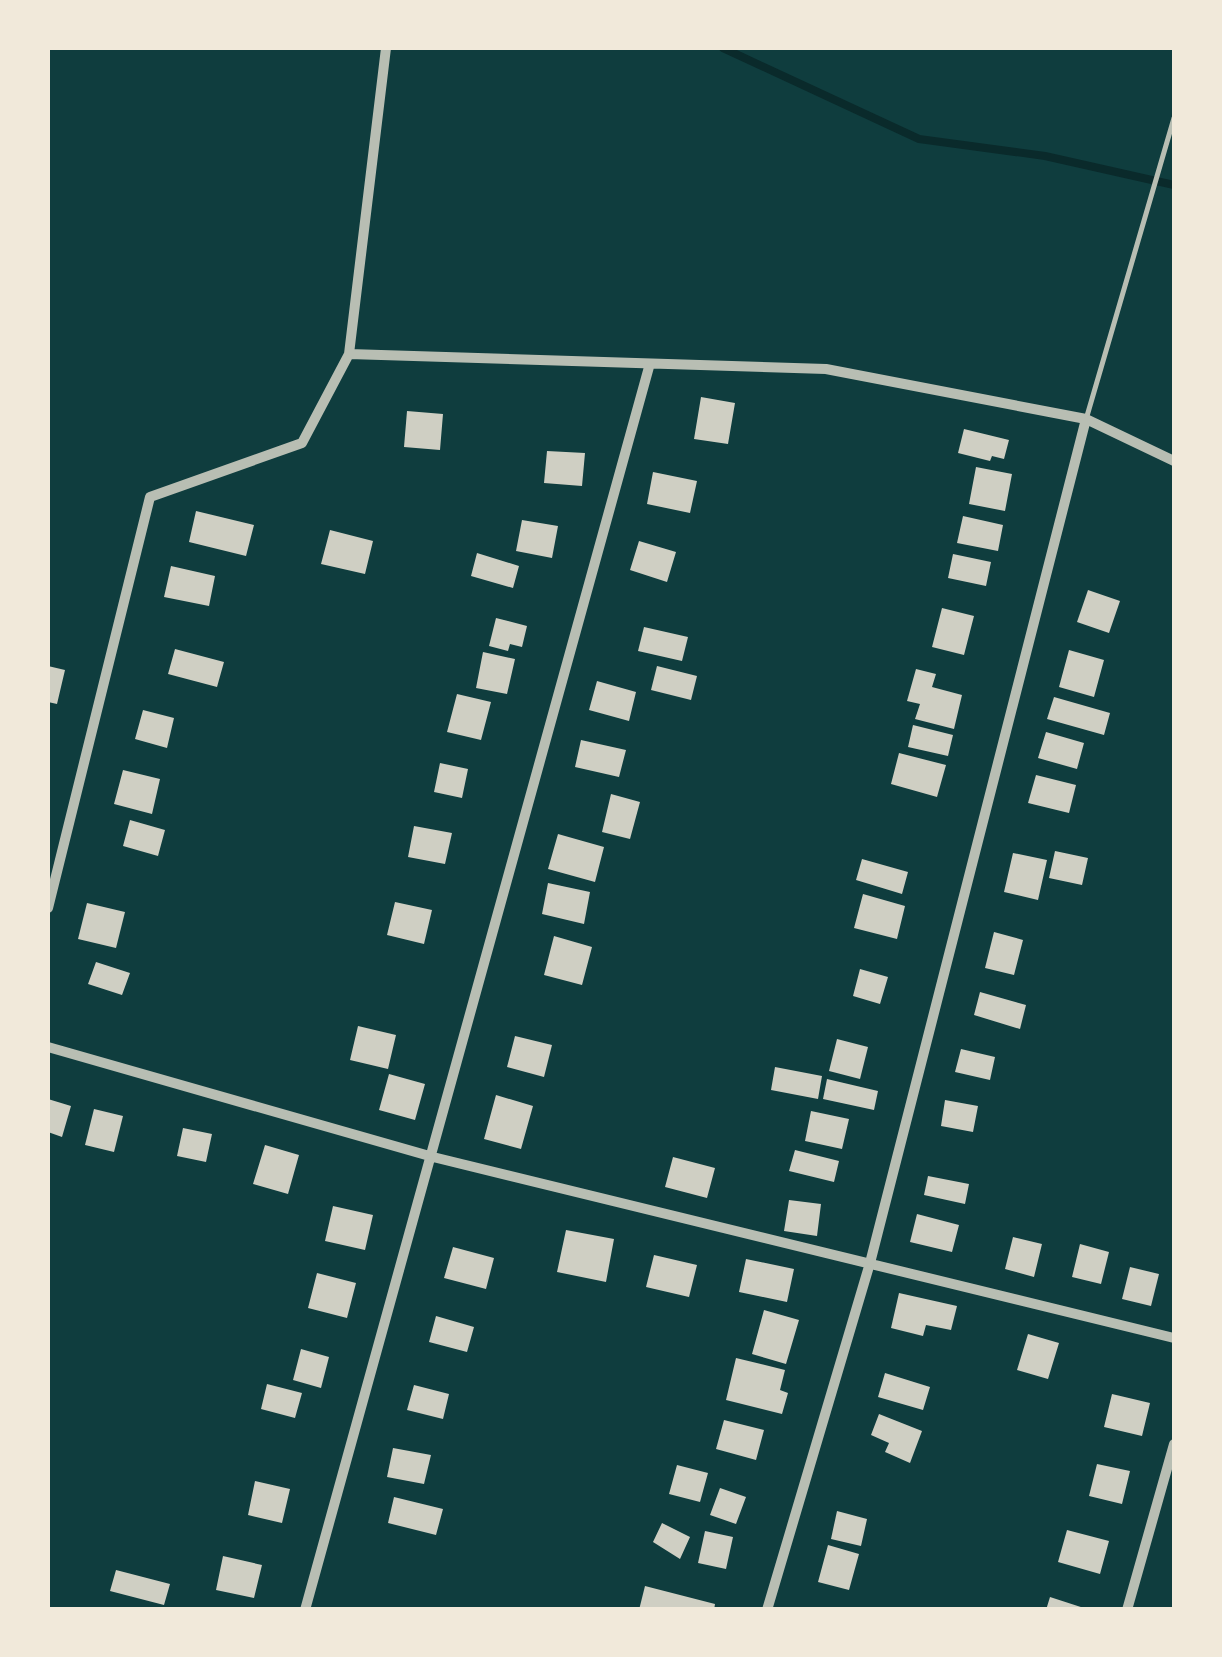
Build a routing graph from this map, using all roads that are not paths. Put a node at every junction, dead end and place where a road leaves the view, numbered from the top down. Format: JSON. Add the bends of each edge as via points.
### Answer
{"nodes":[{"id":1,"x":386,"y":48,"type":"edge"},
{"id":2,"x":1174,"y":118,"type":"edge"},
{"id":3,"x":349,"y":354,"type":"junction"},
{"id":4,"x":649,"y":367,"type":"junction"},
{"id":5,"x":1086,"y":419,"type":"junction"},
{"id":6,"x":1174,"y":461,"type":"edge"},
{"id":7,"x":48,"y":908,"type":"edge"},
{"id":8,"x":48,"y":1047,"type":"edge"},
{"id":9,"x":434,"y":1157,"type":"junction"},
{"id":10,"x":870,"y":1264,"type":"junction"},
{"id":11,"x":1174,"y":1338,"type":"edge"},
{"id":12,"x":1174,"y":1444,"type":"edge"},
{"id":13,"x":305,"y":1610,"type":"edge"},
{"id":14,"x":767,"y":1610,"type":"edge"},
{"id":15,"x":1126,"y":1610,"type":"edge"}],
"edges":[{"from":1,"to":3,"type":"street"},
{"from":2,"to":5,"type":"lane"},
{"from":3,"to":4,"type":"street"},
{"from":3,"to":7,"type":"street","via":[[302,443],[150,497]]},
{"from":4,"to":5,"type":"street","via":[[826,370]]},
{"from":4,"to":9,"type":"street"},
{"from":5,"to":6,"type":"street"},
{"from":5,"to":10,"type":"street"},
{"from":8,"to":9,"type":"street"},
{"from":9,"to":10,"type":"street"},
{"from":9,"to":13,"type":"street"},
{"from":10,"to":11,"type":"street"},
{"from":10,"to":14,"type":"street"},
{"from":12,"to":15,"type":"street"}]}
